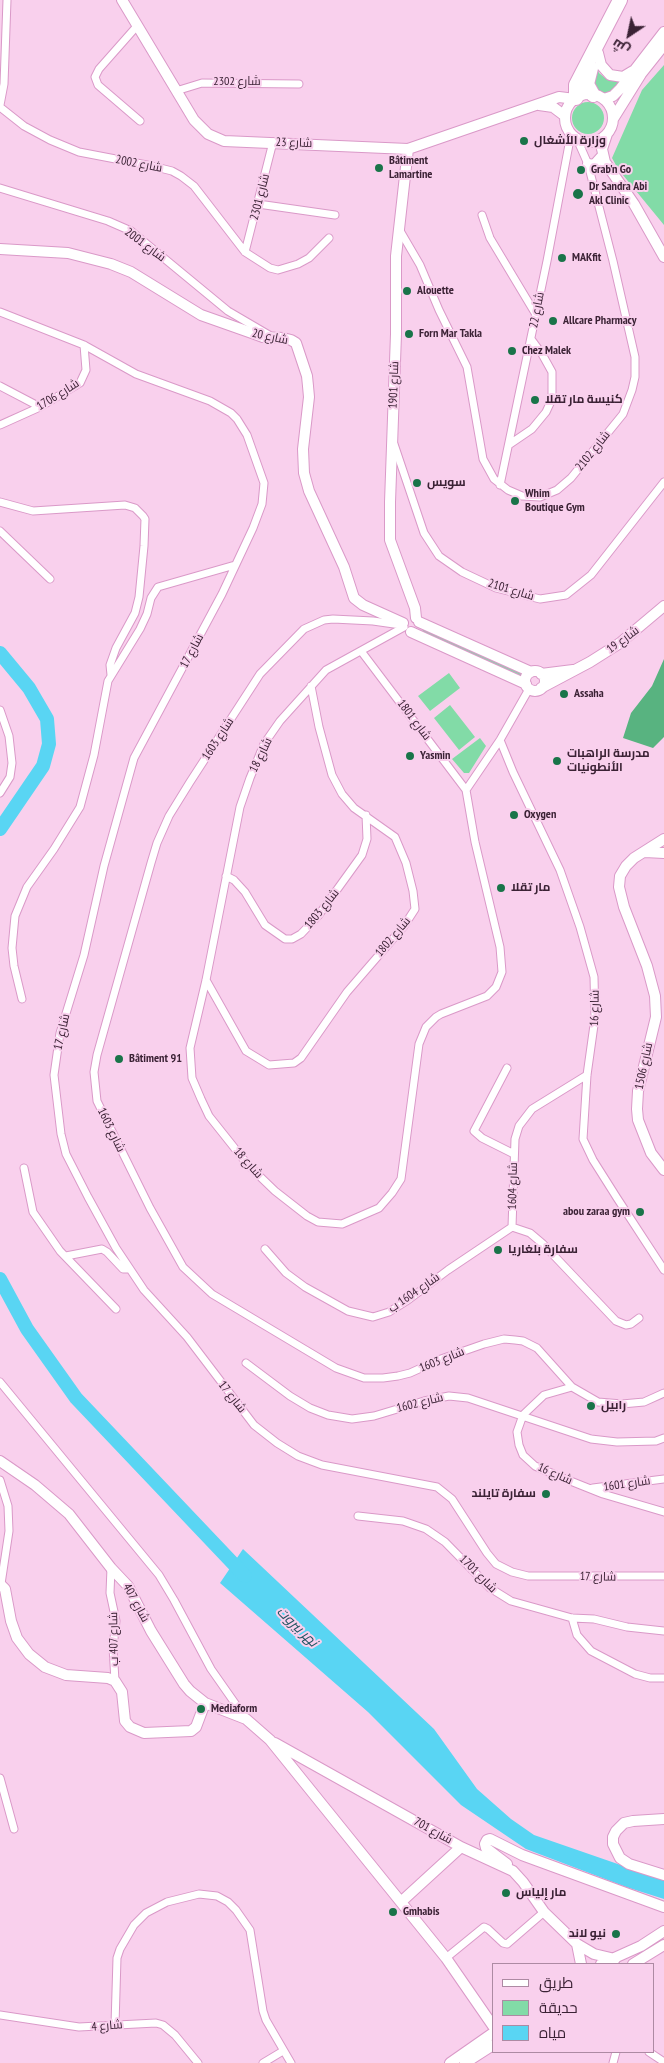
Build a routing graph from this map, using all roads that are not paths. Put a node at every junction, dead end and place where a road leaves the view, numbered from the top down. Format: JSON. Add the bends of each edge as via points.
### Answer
{"nodes":[{"id":1,"x":7,"y":0,"type":"edge"},
{"id":2,"x":122,"y":0,"type":"edge"},
{"id":3,"x":620,"y":0,"type":"edge"},
{"id":4,"x":628,"y":0,"type":"edge"},
{"id":5,"x":137,"y":26,"type":"junction"},
{"id":6,"x":664,"y":32,"type":"edge"},
{"id":7,"x":604,"y":34,"type":"junction"},
{"id":8,"x":664,"y":46,"type":"edge"},
{"id":9,"x":598,"y":53,"type":"junction"},
{"id":10,"x":638,"y":72,"type":"junction"},
{"id":11,"x":299,"y":84,"type":"dead end"},
{"id":12,"x":176,"y":91,"type":"junction"},
{"id":13,"x":598,"y":97,"type":"junction"},
{"id":14,"x":576,"y":98,"type":"junction"},
{"id":15,"x":533,"y":105,"type":"junction"},
{"id":16,"x":0,"y":106,"type":"edge"},
{"id":17,"x":565,"y":116,"type":"junction"},
{"id":18,"x":613,"y":119,"type":"junction"},
{"id":19,"x":140,"y":121,"type":"dead end"},
{"id":20,"x":609,"y":131,"type":"junction"},
{"id":21,"x":574,"y":136,"type":"junction"},
{"id":22,"x":273,"y":142,"type":"junction"},
{"id":23,"x":408,"y":150,"type":"junction"},
{"id":24,"x":603,"y":155,"type":"junction"},
{"id":25,"x":588,"y":164,"type":"junction"},
{"id":26,"x":0,"y":188,"type":"edge"},
{"id":27,"x":258,"y":204,"type":"junction"},
{"id":28,"x":335,"y":215,"type":"dead end"},
{"id":29,"x":482,"y":215,"type":"dead end"},
{"id":30,"x":399,"y":228,"type":"junction"},
{"id":31,"x":329,"y":238,"type":"dead end"},
{"id":32,"x":0,"y":249,"type":"edge"},
{"id":33,"x":245,"y":252,"type":"junction"},
{"id":34,"x":664,"y":257,"type":"edge"},
{"id":35,"x":0,"y":312,"type":"edge"},
{"id":36,"x":535,"y":313,"type":"junction"},
{"id":37,"x":272,"y":336,"type":"junction"},
{"id":38,"x":531,"y":339,"type":"junction"},
{"id":39,"x":84,"y":345,"type":"junction"},
{"id":40,"x":0,"y":386,"type":"edge"},
{"id":41,"x":40,"y":407,"type":"junction"},
{"id":42,"x":0,"y":425,"type":"edge"},
{"id":43,"x":392,"y":439,"type":"junction"},
{"id":44,"x":510,"y":444,"type":"junction"},
{"id":45,"x":664,"y":482,"type":"edge"},
{"id":46,"x":500,"y":485,"type":"junction"},
{"id":47,"x":0,"y":502,"type":"edge"},
{"id":48,"x":0,"y":531,"type":"edge"},
{"id":49,"x":235,"y":565,"type":"junction"},
{"id":50,"x":50,"y":579,"type":"dead end"},
{"id":51,"x":664,"y":606,"type":"edge"},
{"id":52,"x":417,"y":620,"type":"junction"},
{"id":53,"x":405,"y":627,"type":"junction"},
{"id":54,"x":361,"y":651,"type":"junction"},
{"id":55,"x":579,"y":670,"type":"junction"},
{"id":56,"x":536,"y":673,"type":"junction"},
{"id":57,"x":111,"y":675,"type":"junction"},
{"id":58,"x":311,"y":686,"type":"junction"},
{"id":59,"x":528,"y":686,"type":"junction"},
{"id":60,"x":541,"y":688,"type":"junction"},
{"id":61,"x":0,"y":710,"type":"edge"},
{"id":62,"x":500,"y":740,"type":"junction"},
{"id":63,"x":466,"y":790,"type":"junction"},
{"id":64,"x":0,"y":793,"type":"edge"},
{"id":65,"x":366,"y":815,"type":"junction"},
{"id":66,"x":664,"y":839,"type":"edge"},
{"id":67,"x":644,"y":852,"type":"junction"},
{"id":68,"x":664,"y":853,"type":"edge"},
{"id":69,"x":226,"y":876,"type":"junction"},
{"id":70,"x":206,"y":980,"type":"junction"},
{"id":71,"x":22,"y":999,"type":"dead end"},
{"id":72,"x":507,"y":1068,"type":"dead end"},
{"id":73,"x":588,"y":1075,"type":"junction"},
{"id":74,"x":514,"y":1154,"type":"junction"},
{"id":75,"x":24,"y":1168,"type":"dead end"},
{"id":76,"x":664,"y":1170,"type":"edge"},
{"id":77,"x":512,"y":1226,"type":"junction"},
{"id":78,"x":265,"y":1249,"type":"dead end"},
{"id":79,"x":66,"y":1256,"type":"junction"},
{"id":80,"x":130,"y":1269,"type":"junction"},
{"id":81,"x":664,"y":1270,"type":"edge"},
{"id":82,"x":116,"y":1309,"type":"dead end"},
{"id":83,"x":639,"y":1318,"type":"dead end"},
{"id":84,"x":246,"y":1363,"type":"dead end"},
{"id":85,"x":0,"y":1382,"type":"edge"},
{"id":86,"x":572,"y":1388,"type":"junction"},
{"id":87,"x":664,"y":1393,"type":"edge"},
{"id":88,"x":523,"y":1415,"type":"junction"},
{"id":89,"x":664,"y":1438,"type":"edge"},
{"id":90,"x":0,"y":1461,"type":"edge"},
{"id":91,"x":664,"y":1479,"type":"edge"},
{"id":92,"x":0,"y":1480,"type":"edge"},
{"id":93,"x":590,"y":1489,"type":"junction"},
{"id":94,"x":664,"y":1512,"type":"edge"},
{"id":95,"x":358,"y":1516,"type":"dead end"},
{"id":96,"x":111,"y":1568,"type":"junction"},
{"id":97,"x":664,"y":1576,"type":"edge"},
{"id":98,"x":0,"y":1584,"type":"edge"},
{"id":99,"x":572,"y":1618,"type":"junction"},
{"id":100,"x":664,"y":1631,"type":"edge"},
{"id":101,"x":664,"y":1678,"type":"edge"},
{"id":102,"x":115,"y":1681,"type":"junction"},
{"id":103,"x":206,"y":1703,"type":"junction"},
{"id":104,"x":246,"y":1719,"type":"junction"},
{"id":105,"x":270,"y":1740,"type":"junction"},
{"id":106,"x":0,"y":1778,"type":"edge"},
{"id":107,"x":664,"y":1820,"type":"edge"},
{"id":108,"x":14,"y":1829,"type":"dead end"},
{"id":109,"x":461,"y":1847,"type":"junction"},
{"id":110,"x":512,"y":1870,"type":"junction"},
{"id":111,"x":664,"y":1875,"type":"edge"},
{"id":112,"x":402,"y":1901,"type":"junction"},
{"id":113,"x":664,"y":1907,"type":"edge"},
{"id":114,"x":544,"y":1912,"type":"junction"},
{"id":115,"x":664,"y":1931,"type":"edge"},
{"id":116,"x":577,"y":1944,"type":"junction"},
{"id":117,"x":664,"y":1945,"type":"edge"},
{"id":118,"x":446,"y":1958,"type":"junction"},
{"id":119,"x":615,"y":1959,"type":"junction"},
{"id":120,"x":581,"y":1963,"type":"edge"},
{"id":121,"x":604,"y":1963,"type":"edge"},
{"id":122,"x":635,"y":1963,"type":"edge"},
{"id":123,"x":0,"y":2015,"type":"edge"},
{"id":124,"x":115,"y":2025,"type":"junction"},
{"id":125,"x":492,"y":2025,"type":"edge"},
{"id":126,"x":492,"y":2034,"type":"edge"},
{"id":127,"x":492,"y":2046,"type":"edge"},
{"id":128,"x":283,"y":2051,"type":"junction"},
{"id":129,"x":650,"y":2053,"type":"edge"},
{"id":130,"x":664,"y":2062,"type":"edge"},
{"id":131,"x":198,"y":2063,"type":"edge"},
{"id":132,"x":263,"y":2063,"type":"edge"},
{"id":133,"x":292,"y":2063,"type":"edge"},
{"id":134,"x":450,"y":2063,"type":"edge"},
{"id":135,"x":465,"y":2063,"type":"edge"}],
"edges":[{"from":1,"to":16,"type":"street","via":[[4,84]]},
{"from":2,"to":5,"type":"street","name":"شارع 23"},
{"from":3,"to":7,"type":"highway"},
{"from":4,"to":7,"type":"highway"},
{"from":5,"to":12,"type":"street","name":"شارع 23"},
{"from":5,"to":19,"type":"street","via":[[98,69],[95,77],[98,85]]},
{"from":6,"to":10,"type":"street"},
{"from":7,"to":9,"type":"highway"},
{"from":7,"to":14,"type":"highway","via":[[576,85]]},
{"from":8,"to":10,"type":"street"},
{"from":9,"to":10,"type":"street","via":[[601,65],[610,75],[623,77]]},
{"from":9,"to":13,"type":"highway","via":[[587,84]]},
{"from":10,"to":13,"type":"street","via":[[613,96]]},
{"from":10,"to":18,"type":"street"},
{"from":11,"to":12,"type":"street","name":"شارع 2302","via":[[202,82]]},
{"from":12,"to":22,"type":"street","name":"شارع 23","via":[[194,120],[208,134],[224,141]]},
{"from":13,"to":14,"type":"street","via":[[584,95]]},
{"from":13,"to":18,"type":"street","via":[[610,108]]},
{"from":14,"to":15,"type":"street","name":"شارع 23","via":[[559,97]]},
{"from":14,"to":17,"type":"street","via":[[570,103]]},
{"from":15,"to":17,"type":"street","via":[[553,107]]},
{"from":15,"to":23,"type":"street","name":"شارع 23"},
{"from":16,"to":33,"type":"street","name":"شارع 2002","via":[[24,126],[79,152],[152,166],[181,176],[194,186]]},
{"from":17,"to":21,"type":"street","via":[[567,128]]},
{"from":18,"to":20,"type":"street"},
{"from":20,"to":21,"type":"street","via":[[598,140],[584,142]]},
{"from":20,"to":24,"type":"street","via":[[603,142]]},
{"from":21,"to":25,"type":"street","name":"شارع 2102"},
{"from":21,"to":36,"type":"street","name":"شارع 22"},
{"from":22,"to":23,"type":"street","name":"شارع 23"},
{"from":22,"to":27,"type":"street","name":"شارع 2301"},
{"from":23,"to":30,"type":"street","name":"شارع 1901"},
{"from":24,"to":25,"type":"street","via":[[594,165]]},
{"from":24,"to":34,"type":"street"},
{"from":25,"to":46,"type":"street","name":"شارع 2102","via":[[635,357],[632,390],[622,414],[571,478],[557,490],[540,497],[522,496]]},
{"from":26,"to":37,"type":"street","name":"شارع 2001","via":[[131,231],[228,311]]},
{"from":27,"to":28,"type":"street"},
{"from":27,"to":33,"type":"street","name":"شارع 2301"},
{"from":29,"to":36,"type":"street","via":[[490,238]]},
{"from":30,"to":43,"type":"street","name":"شارع 1901"},
{"from":30,"to":46,"type":"street","via":[[420,265],[467,367],[483,459]]},
{"from":31,"to":33,"type":"street","name":"شارع 2002","via":[[309,258],[278,270]]},
{"from":32,"to":37,"type":"street","name":"شارع 20","via":[[68,253],[111,264],[131,272],[201,315],[252,334]]},
{"from":35,"to":39,"type":"street","name":"شارع 17"},
{"from":36,"to":38,"type":"street","name":"شارع 22"},
{"from":37,"to":53,"type":"street","name":"شارع 20","via":[[296,343],[307,376],[309,397],[304,432],[304,474],[344,567],[352,594],[363,605]]},
{"from":38,"to":44,"type":"street","name":"شارع 22"},
{"from":38,"to":44,"type":"street","via":[[552,372],[552,399],[532,429]]},
{"from":39,"to":41,"type":"street","name":"شارع 1706","via":[[86,370],[80,383]]},
{"from":39,"to":49,"type":"street","name":"شارع 17","via":[[136,374],[210,401],[242,425],[255,454],[264,494],[253,528]]},
{"from":40,"to":41,"type":"street"},
{"from":41,"to":42,"type":"street","name":"شارع 1706"},
{"from":43,"to":45,"type":"street","name":"شارع 2101","via":[[424,533],[439,556],[462,572],[528,598],[566,595],[590,575]]},
{"from":43,"to":52,"type":"street","name":"شارع 1901","via":[[390,540]]},
{"from":44,"to":46,"type":"street","name":"شارع 22"},
{"from":47,"to":57,"type":"street","via":[[33,512],[125,505],[135,508],[145,519],[139,597],[135,613],[116,648],[110,665]]},
{"from":48,"to":50,"type":"street"},
{"from":49,"to":57,"type":"street","via":[[158,587],[140,629]]},
{"from":49,"to":80,"type":"street","name":"شارع 17","via":[[134,758],[104,866],[84,955],[57,1046],[55,1085],[66,1154]]},
{"from":51,"to":55,"type":"street","name":"شارع 19","via":[[620,643]]},
{"from":52,"to":53,"type":"street","via":[[408,616]]},
{"from":52,"to":56,"type":"street"},
{"from":53,"to":54,"type":"street","name":"شارع 18"},
{"from":53,"to":59,"type":"street"},
{"from":53,"to":86,"type":"street","name":"شارع 1603","via":[[373,621],[324,620],[304,629],[260,674],[190,782],[166,824],[151,863],[97,1055],[94,1072],[97,1101],[183,1267],[212,1294],[250,1318],[336,1368],[364,1378],[410,1373],[493,1341],[523,1341],[537,1348]]},
{"from":54,"to":58,"type":"street","name":"شارع 18","via":[[326,670]]},
{"from":54,"to":63,"type":"street","name":"شارع 1801"},
{"from":55,"to":56,"type":"street"},
{"from":55,"to":60,"type":"street","name":"شارع 19"},
{"from":56,"to":59,"type":"street","via":[[526,676]]},
{"from":56,"to":60,"type":"street","via":[[544,679]]},
{"from":57,"to":71,"type":"street","via":[[80,806],[27,887],[15,916],[12,948]]},
{"from":58,"to":65,"type":"street","name":"شارع 1802","via":[[332,775],[348,801]]},
{"from":58,"to":69,"type":"street","name":"شارع 18","via":[[264,744],[244,795]]},
{"from":59,"to":60,"type":"street","via":[[536,690]]},
{"from":59,"to":62,"type":"street"},
{"from":61,"to":64,"type":"street","via":[[9,736],[12,763],[10,777]]},
{"from":62,"to":63,"type":"street"},
{"from":62,"to":73,"type":"street","name":"شارع 16","via":[[560,870],[590,960],[596,1018]]},
{"from":63,"to":70,"type":"street","name":"شارع 18","via":[[500,947],[502,972],[496,987],[487,996],[436,1016],[426,1027],[419,1044],[401,1179],[379,1208],[342,1224],[318,1222],[275,1191],[248,1165],[209,1116],[192,1078],[190,1062],[194,1027]]},
{"from":65,"to":69,"type":"street","name":"شارع 1803","via":[[367,839],[362,855],[318,916],[292,939],[266,925],[245,892]]},
{"from":65,"to":70,"type":"street","name":"شارع 1802","via":[[395,837],[414,891],[415,909],[347,992],[301,1058],[294,1063],[269,1065],[246,1051]]},
{"from":66,"to":67,"type":"street","name":"شارع 1506"},
{"from":67,"to":68,"type":"street"},
{"from":67,"to":76,"type":"street","name":"شارع 1506","via":[[626,866],[620,876],[619,887],[655,996],[656,1017],[638,1091],[638,1120],[652,1153]]},
{"from":69,"to":70,"type":"street","name":"شارع 18"},
{"from":72,"to":74,"type":"street","via":[[474,1131]]},
{"from":73,"to":74,"type":"street","name":"شارع 1604","via":[[532,1109],[519,1126]]},
{"from":73,"to":81,"type":"street","name":"شارع 16","via":[[582,1130],[585,1145]]},
{"from":74,"to":77,"type":"street","name":"شارع 1604"},
{"from":75,"to":79,"type":"street","via":[[33,1212]]},
{"from":77,"to":78,"type":"street","name":"شارع 1604 ب","via":[[408,1300],[374,1317],[348,1311],[305,1287],[286,1273]]},
{"from":77,"to":83,"type":"street","name":"شارع 1604","via":[[530,1233],[543,1244],[616,1321],[626,1325]]},
{"from":79,"to":80,"type":"street","via":[[102,1249],[123,1269]]},
{"from":79,"to":82,"type":"street"},
{"from":80,"to":97,"type":"street","name":"شارع 17","via":[[149,1296],[193,1344],[254,1425],[288,1450],[322,1465],[437,1487],[452,1499],[496,1564],[512,1572],[528,1576]]},
{"from":84,"to":88,"type":"street","name":"شارع 1602","via":[[290,1396],[328,1415],[374,1416],[449,1396],[468,1398]]},
{"from":85,"to":104,"type":"street","via":[[159,1575],[211,1669]]},
{"from":86,"to":87,"type":"street","via":[[598,1402],[609,1404],[644,1402]]},
{"from":86,"to":88,"type":"street","via":[[544,1395]]},
{"from":88,"to":89,"type":"street","name":"شارع 1602","via":[[573,1434],[600,1440],[656,1441]]},
{"from":88,"to":93,"type":"street","name":"شارع 16","via":[[517,1432],[523,1455],[535,1466]]},
{"from":90,"to":96,"type":"street","name":"شارع 407","via":[[65,1509]]},
{"from":91,"to":93,"type":"street","name":"شارع 1601"},
{"from":92,"to":98,"type":"street","via":[[8,1506],[9,1530]]},
{"from":93,"to":94,"type":"street","name":"شارع 16"},
{"from":95,"to":99,"type":"street","name":"شارع 1701","via":[[403,1522],[426,1529],[445,1542],[503,1598]]},
{"from":96,"to":102,"type":"street","name":"شارع 407 ب","via":[[110,1593],[116,1621],[113,1647]]},
{"from":96,"to":103,"type":"street","name":"شارع 407","via":[[132,1592],[151,1631],[184,1684]]},
{"from":98,"to":102,"type":"street","via":[[5,1589],[17,1638],[37,1660],[66,1675]]},
{"from":99,"to":100,"type":"street","name":"شارع 1701"},
{"from":99,"to":101,"type":"street","via":[[580,1640],[591,1651],[635,1674]]},
{"from":102,"to":103,"type":"street","via":[[123,1696],[125,1721],[138,1731],[192,1731]]},
{"from":103,"to":104,"type":"street","name":"شارع 407"},
{"from":104,"to":105,"type":"street","name":"شارع 407"},
{"from":105,"to":109,"type":"street","name":"شارع 701"},
{"from":105,"to":112,"type":"street"},
{"from":106,"to":108,"type":"street"},
{"from":107,"to":111,"type":"street","via":[[624,1823],[616,1830],[613,1844],[620,1858],[629,1864]]},
{"from":109,"to":110,"type":"street","name":"شارع 701"},
{"from":109,"to":112,"type":"street"},
{"from":110,"to":113,"type":"street","via":[[486,1848],[485,1842],[490,1839],[522,1856]]},
{"from":110,"to":114,"type":"street","name":"شارع 701"},
{"from":112,"to":118,"type":"street"},
{"from":114,"to":116,"type":"street","name":"شارع 701"},
{"from":114,"to":118,"type":"street","via":[[507,1944],[482,1928]]},
{"from":115,"to":119,"type":"street"},
{"from":116,"to":119,"type":"street","name":"شارع 701","via":[[594,1954]]},
{"from":116,"to":120,"type":"street"},
{"from":117,"to":122,"type":"street"},
{"from":118,"to":125,"type":"street"},
{"from":119,"to":121,"type":"street"},
{"from":123,"to":124,"type":"street","name":"شارع 4","via":[[79,2027]]},
{"from":124,"to":128,"type":"street","via":[[118,1958],[134,1925],[161,1904],[192,1895],[211,1895],[232,1906],[250,1930],[263,2011]]},
{"from":124,"to":131,"type":"street","name":"شارع 4","via":[[150,2022],[163,2025]]},
{"from":126,"to":134,"type":"street"},
{"from":127,"to":135,"type":"street"},
{"from":128,"to":132,"type":"street"},
{"from":128,"to":133,"type":"street"},
{"from":129,"to":130,"type":"street"}]}
